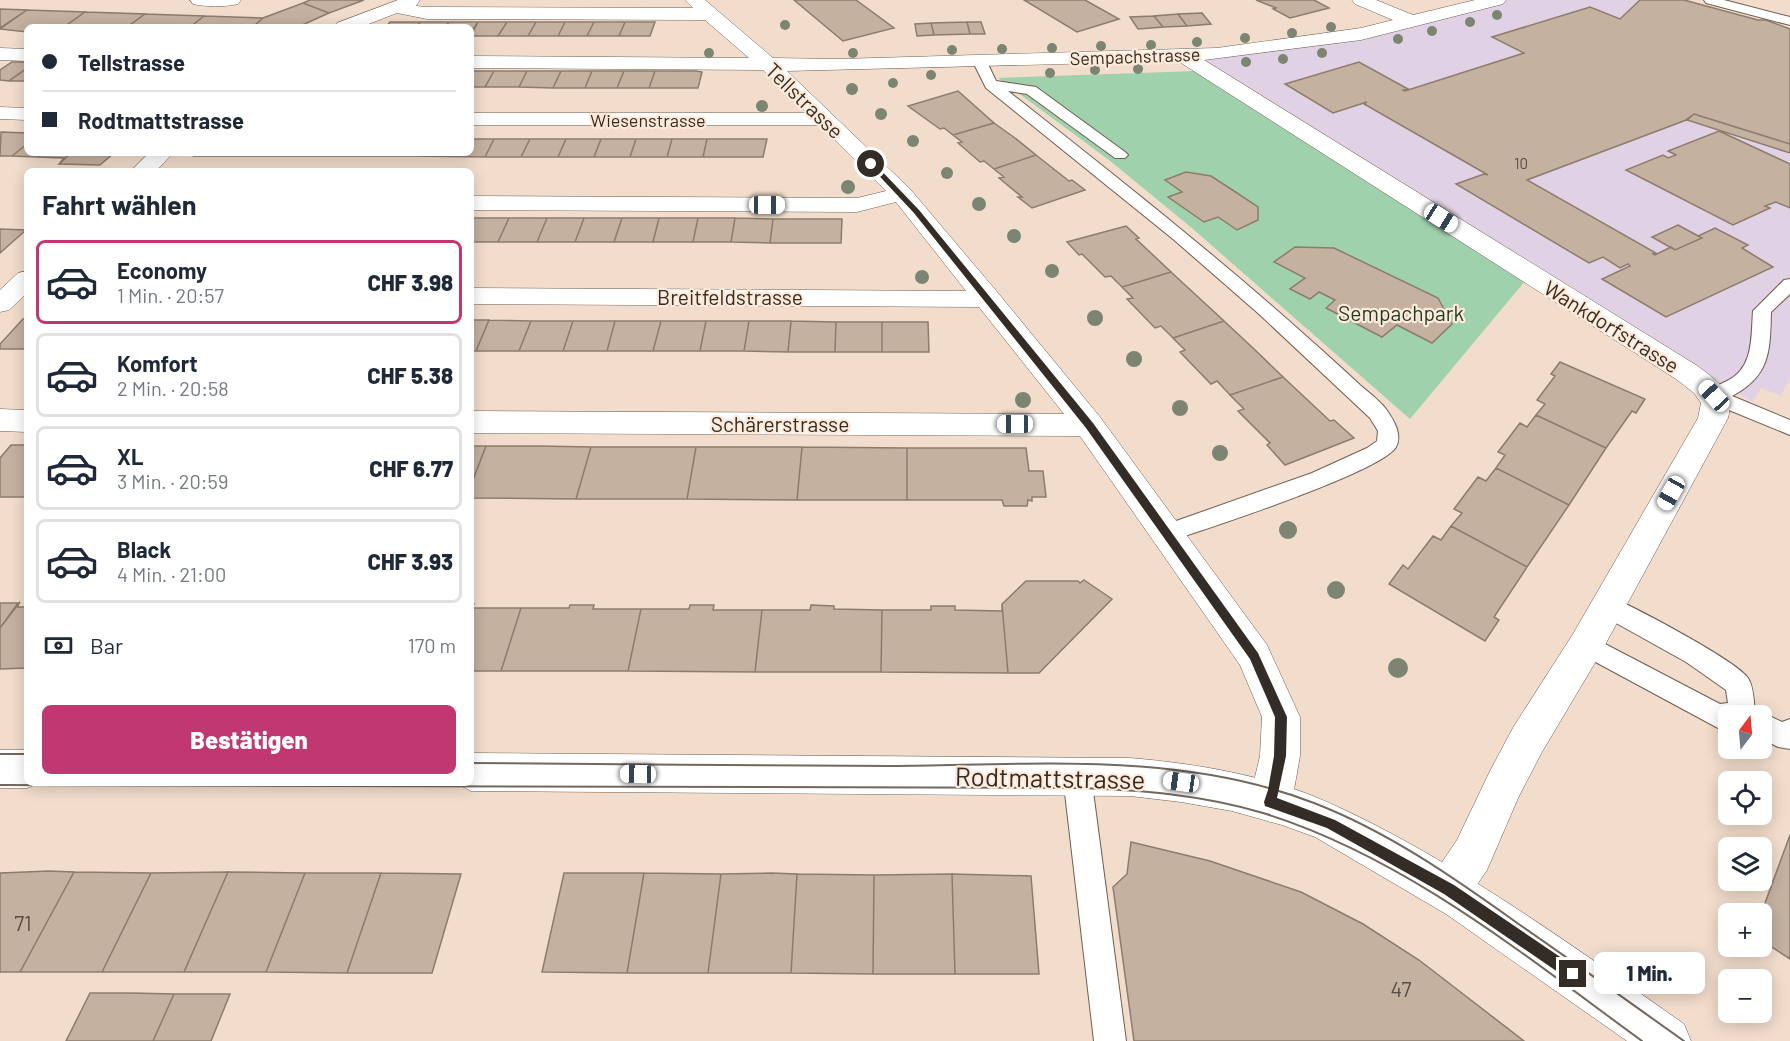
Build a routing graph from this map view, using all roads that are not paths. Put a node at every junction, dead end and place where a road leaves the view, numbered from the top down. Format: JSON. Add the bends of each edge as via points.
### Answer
{"nodes":[{"id":1,"x":199,"y":0,"type":"edge"},
{"id":2,"x":232,"y":0,"type":"edge"},
{"id":3,"x":414,"y":0,"type":"edge"},
{"id":4,"x":694,"y":0,"type":"edge"},
{"id":5,"x":1361,"y":0,"type":"edge"},
{"id":6,"x":1497,"y":0,"type":"edge"},
{"id":7,"x":1710,"y":0,"type":"edge"},
{"id":8,"x":392,"y":7,"type":"junction"},
{"id":9,"x":710,"y":14,"type":"junction"},
{"id":10,"x":1790,"y":21,"type":"edge"},
{"id":11,"x":1412,"y":22,"type":"junction"},
{"id":12,"x":351,"y":24,"type":"edge"},
{"id":13,"x":0,"y":54,"type":"edge"},
{"id":14,"x":24,"y":54,"type":"edge"},
{"id":15,"x":1182,"y":56,"type":"junction"},
{"id":16,"x":979,"y":60,"type":"junction"},
{"id":17,"x":474,"y":62,"type":"edge"},
{"id":18,"x":768,"y":64,"type":"junction"},
{"id":19,"x":991,"y":85,"type":"junction"},
{"id":20,"x":0,"y":113,"type":"edge"},
{"id":21,"x":24,"y":114,"type":"edge"},
{"id":22,"x":474,"y":119,"type":"edge"},
{"id":23,"x":825,"y":119,"type":"junction"},
{"id":24,"x":1120,"y":155,"type":"dead end"},
{"id":25,"x":159,"y":156,"type":"edge"},
{"id":26,"x":146,"y":168,"type":"edge"},
{"id":27,"x":902,"y":194,"type":"junction"},
{"id":28,"x":474,"y":203,"type":"edge"},
{"id":29,"x":1790,"y":284,"type":"edge"},
{"id":30,"x":474,"y":296,"type":"edge"},
{"id":31,"x":989,"y":299,"type":"junction"},
{"id":32,"x":1714,"y":396,"type":"junction"},
{"id":33,"x":0,"y":420,"type":"edge"},
{"id":34,"x":24,"y":421,"type":"edge"},
{"id":35,"x":474,"y":422,"type":"edge"},
{"id":36,"x":1089,"y":425,"type":"junction"},
{"id":37,"x":1790,"y":428,"type":"edge"},
{"id":38,"x":1167,"y":533,"type":"junction"},
{"id":39,"x":1607,"y":606,"type":"junction"},
{"id":40,"x":1586,"y":645,"type":"junction"},
{"id":41,"x":1745,"y":705,"type":"edge"},
{"id":42,"x":1718,"y":716,"type":"edge"},
{"id":43,"x":1772,"y":730,"type":"edge"},
{"id":44,"x":1790,"y":731,"type":"edge"},
{"id":45,"x":474,"y":772,"type":"edge"},
{"id":46,"x":1077,"y":776,"type":"junction"},
{"id":47,"x":1270,"y":802,"type":"junction"},
{"id":48,"x":1449,"y":889,"type":"junction"},
{"id":49,"x":1110,"y":1041,"type":"edge"},
{"id":50,"x":1667,"y":1041,"type":"edge"}],
"edges":[{"from":1,"to":2,"type":"street"},
{"from":3,"to":8,"type":"street"},
{"from":4,"to":9,"type":"street","name":"Tellstrasse"},
{"from":5,"to":11,"type":"street"},
{"from":6,"to":11,"type":"street","name":"Sempachstrasse"},
{"from":7,"to":10,"type":"lane"},
{"from":8,"to":9,"type":"street","via":[[427,14]]},
{"from":8,"to":12,"type":"street"},
{"from":9,"to":18,"type":"street","name":"Tellstrasse"},
{"from":11,"to":15,"type":"street","name":"Sempachstrasse","via":[[1311,43]]},
{"from":13,"to":14,"type":"street"},
{"from":15,"to":16,"type":"street","name":"Sempachstrasse"},
{"from":15,"to":32,"type":"street","name":"Wankdorfstrasse","via":[[1686,372]]},
{"from":16,"to":18,"type":"street","name":"Sempachstrasse"},
{"from":16,"to":19,"type":"lane"},
{"from":17,"to":18,"type":"street"},
{"from":18,"to":23,"type":"street","name":"Tellstrasse"},
{"from":19,"to":24,"type":"lane","via":[[1031,90]]},
{"from":19,"to":38,"type":"lane","via":[[1266,310],[1378,413],[1388,430],[1387,444],[1373,456]]},
{"from":20,"to":21,"type":"street"},
{"from":22,"to":23,"type":"street","name":"Wiesenstrasse"},
{"from":23,"to":27,"type":"street","name":"Tellstrasse"},
{"from":25,"to":26,"type":"street"},
{"from":27,"to":28,"type":"street","via":[[857,205]]},
{"from":27,"to":31,"type":"street","name":"Tellstrasse"},
{"from":29,"to":32,"type":"lane","via":[[1762,310],[1760,354],[1744,381]]},
{"from":30,"to":31,"type":"street","name":"Breitfeldstrasse"},
{"from":31,"to":36,"type":"street","name":"Tellstrasse"},
{"from":32,"to":37,"type":"lane"},
{"from":32,"to":39,"type":"street","via":[[1717,408],[1713,418]]},
{"from":33,"to":34,"type":"street"},
{"from":35,"to":36,"type":"street","name":"Schärerstrasse"},
{"from":36,"to":38,"type":"street","name":"Tellstrasse"},
{"from":38,"to":47,"type":"street","name":"Tellstrasse","via":[[1254,656],[1281,717],[1280,756]]},
{"from":39,"to":40,"type":"street"},
{"from":39,"to":41,"type":"lane","via":[[1695,654],[1738,684]]},
{"from":40,"to":42,"type":"lane"},
{"from":40,"to":48,"type":"street","via":[[1528,740],[1472,855]]},
{"from":43,"to":44,"type":"lane","via":[[1787,738]]},
{"from":45,"to":46,"type":"street","name":"Rodtmattstrasse"},
{"from":46,"to":47,"type":"street","name":"Rodtmattstrasse","via":[[1160,779]]},
{"from":46,"to":49,"type":"lane"},
{"from":47,"to":48,"type":"street","name":"Rodtmattstrasse","via":[[1330,824]]},
{"from":48,"to":50,"type":"street","name":"Rodtmattstrasse"}]}
